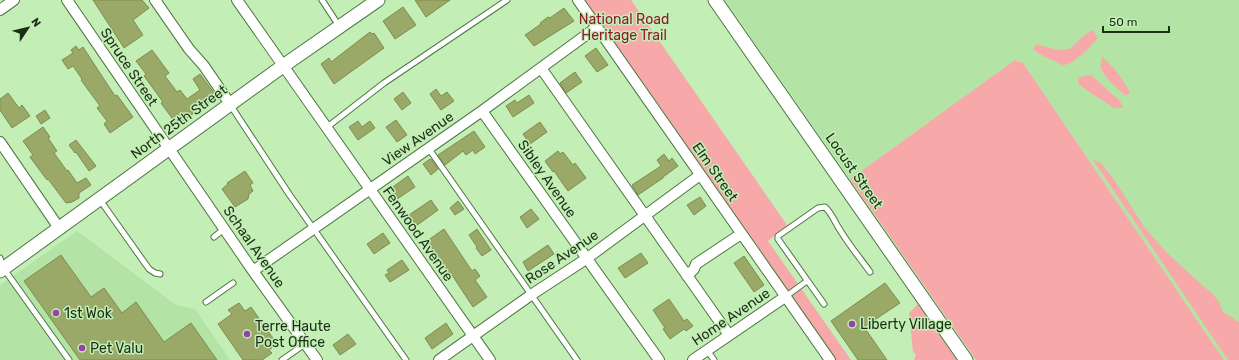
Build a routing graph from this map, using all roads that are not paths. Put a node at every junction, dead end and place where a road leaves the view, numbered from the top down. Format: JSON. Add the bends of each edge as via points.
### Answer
{"nodes":[{"id":1,"x":14,"y":0,"type":"edge"},
{"id":2,"x":67,"y":0,"type":"edge"},
{"id":3,"x":155,"y":0,"type":"edge"},
{"id":4,"x":237,"y":0,"type":"edge"},
{"id":5,"x":322,"y":0,"type":"edge"},
{"id":6,"x":378,"y":0,"type":"edge"},
{"id":7,"x":507,"y":0,"type":"edge"},
{"id":8,"x":578,"y":0,"type":"edge"},
{"id":9,"x":715,"y":0,"type":"edge"},
{"id":10,"x":0,"y":10,"type":"edge"},
{"id":11,"x":340,"y":26,"type":"junction"},
{"id":12,"x":597,"y":27,"type":"junction"},
{"id":13,"x":283,"y":66,"type":"junction"},
{"id":14,"x":541,"y":68,"type":"junction"},
{"id":15,"x":230,"y":104,"type":"junction"},
{"id":16,"x":482,"y":111,"type":"junction"},
{"id":17,"x":326,"y":128,"type":"junction"},
{"id":18,"x":0,"y":142,"type":"edge"},
{"id":19,"x":169,"y":149,"type":"junction"},
{"id":20,"x":429,"y":149,"type":"junction"},
{"id":21,"x":700,"y":175,"type":"junction"},
{"id":22,"x":370,"y":190,"type":"junction"},
{"id":23,"x":99,"y":200,"type":"junction"},
{"id":24,"x":644,"y":216,"type":"junction"},
{"id":25,"x":59,"y":228,"type":"junction"},
{"id":26,"x":224,"y":229,"type":"junction"},
{"id":27,"x":314,"y":229,"type":"junction"},
{"id":28,"x":741,"y":234,"type":"junction"},
{"id":29,"x":214,"y":237,"type":"dead end"},
{"id":30,"x":586,"y":259,"type":"junction"},
{"id":31,"x":1,"y":266,"type":"edge"},
{"id":32,"x":253,"y":271,"type":"junction"},
{"id":33,"x":870,"y":272,"type":"dead end"},
{"id":34,"x":160,"y":274,"type":"dead end"},
{"id":35,"x":687,"y":276,"type":"junction"},
{"id":36,"x":807,"y":281,"type":"junction"},
{"id":37,"x":233,"y":283,"type":"dead end"},
{"id":38,"x":531,"y":295,"type":"junction"},
{"id":39,"x":785,"y":297,"type":"junction"},
{"id":40,"x":206,"y":302,"type":"dead end"},
{"id":41,"x":824,"y":304,"type":"dead end"},
{"id":42,"x":729,"y":335,"type":"junction"},
{"id":43,"x":473,"y":336,"type":"junction"},
{"id":44,"x":305,"y":344,"type":"junction"},
{"id":45,"x":707,"y":350,"type":"junction"},
{"id":46,"x":69,"y":360,"type":"edge"},
{"id":47,"x":282,"y":360,"type":"edge"},
{"id":48,"x":317,"y":360,"type":"edge"},
{"id":49,"x":406,"y":360,"type":"edge"},
{"id":50,"x":439,"y":360,"type":"edge"},
{"id":51,"x":490,"y":360,"type":"edge"},
{"id":52,"x":577,"y":360,"type":"edge"},
{"id":53,"x":659,"y":360,"type":"edge"},
{"id":54,"x":693,"y":360,"type":"edge"},
{"id":55,"x":714,"y":360,"type":"edge"},
{"id":56,"x":830,"y":360,"type":"edge"},
{"id":57,"x":966,"y":360,"type":"edge"}],
"edges":[{"from":1,"to":10,"type":"street"},
{"from":2,"to":19,"type":"street","name":"Spruce Street"},
{"from":3,"to":15,"type":"street"},
{"from":4,"to":13,"type":"street","name":"Fenwood Avenue"},
{"from":5,"to":11,"type":"lane"},
{"from":6,"to":11,"type":"street","name":"North 25th Street"},
{"from":7,"to":17,"type":"lane","via":[[384,83]]},
{"from":8,"to":12,"type":"street","name":"Elm Street"},
{"from":9,"to":57,"type":"street","name":"Locust Street"},
{"from":11,"to":13,"type":"street","name":"North 25th Street"},
{"from":12,"to":14,"type":"street","name":"View Avenue"},
{"from":12,"to":21,"type":"street","name":"Elm Street"},
{"from":13,"to":15,"type":"street","name":"North 25th Street"},
{"from":13,"to":17,"type":"street","name":"Fenwood Avenue"},
{"from":14,"to":16,"type":"street","name":"View Avenue"},
{"from":14,"to":24,"type":"street"},
{"from":15,"to":19,"type":"street","name":"North 25th Street"},
{"from":15,"to":27,"type":"lane"},
{"from":16,"to":20,"type":"street","name":"View Avenue"},
{"from":16,"to":30,"type":"street","name":"Sibley Avenue"},
{"from":17,"to":22,"type":"street","name":"Fenwood Avenue"},
{"from":18,"to":25,"type":"street"},
{"from":19,"to":23,"type":"street","name":"North 25th Street"},
{"from":19,"to":26,"type":"street","name":"Schaal Avenue"},
{"from":20,"to":22,"type":"street","name":"View Avenue"},
{"from":20,"to":38,"type":"lane"},
{"from":21,"to":24,"type":"street","name":"Rose Avenue"},
{"from":21,"to":28,"type":"street","name":"Elm Street"},
{"from":22,"to":27,"type":"street","name":"View Avenue"},
{"from":22,"to":43,"type":"street","name":"Fenwood Avenue"},
{"from":23,"to":25,"type":"street","name":"North 25th Street"},
{"from":23,"to":34,"type":"lane","via":[[149,269]]},
{"from":24,"to":30,"type":"street","name":"Rose Avenue"},
{"from":24,"to":35,"type":"street"},
{"from":25,"to":31,"type":"street","name":"North 25th Street"},
{"from":26,"to":29,"type":"lane"},
{"from":26,"to":32,"type":"street","name":"Schaal Avenue"},
{"from":27,"to":32,"type":"street","name":"View Avenue"},
{"from":27,"to":49,"type":"lane"},
{"from":28,"to":35,"type":"street","via":[[696,264]]},
{"from":28,"to":39,"type":"street","name":"Elm Street"},
{"from":30,"to":38,"type":"street","name":"Rose Avenue"},
{"from":30,"to":53,"type":"street","name":"Sibley Avenue"},
{"from":31,"to":46,"type":"lane"},
{"from":32,"to":44,"type":"street","name":"Schaal Avenue"},
{"from":33,"to":36,"type":"lane","via":[[825,207],[818,208],[778,236]]},
{"from":35,"to":42,"type":"street"},
{"from":36,"to":39,"type":"lane"},
{"from":36,"to":41,"type":"lane"},
{"from":37,"to":40,"type":"lane"},
{"from":38,"to":43,"type":"street","name":"Rose Avenue"},
{"from":38,"to":52,"type":"lane"},
{"from":39,"to":42,"type":"street","name":"Home Avenue"},
{"from":39,"to":56,"type":"street","name":"Elm Street"},
{"from":42,"to":45,"type":"street","name":"Home Avenue"},
{"from":43,"to":50,"type":"street","name":"Rose Avenue"},
{"from":43,"to":51,"type":"street","name":"Fenwood Avenue"},
{"from":44,"to":47,"type":"lane"},
{"from":44,"to":48,"type":"street","name":"Schaal Avenue"},
{"from":45,"to":54,"type":"street","name":"Home Avenue"},
{"from":45,"to":55,"type":"lane"}]}
